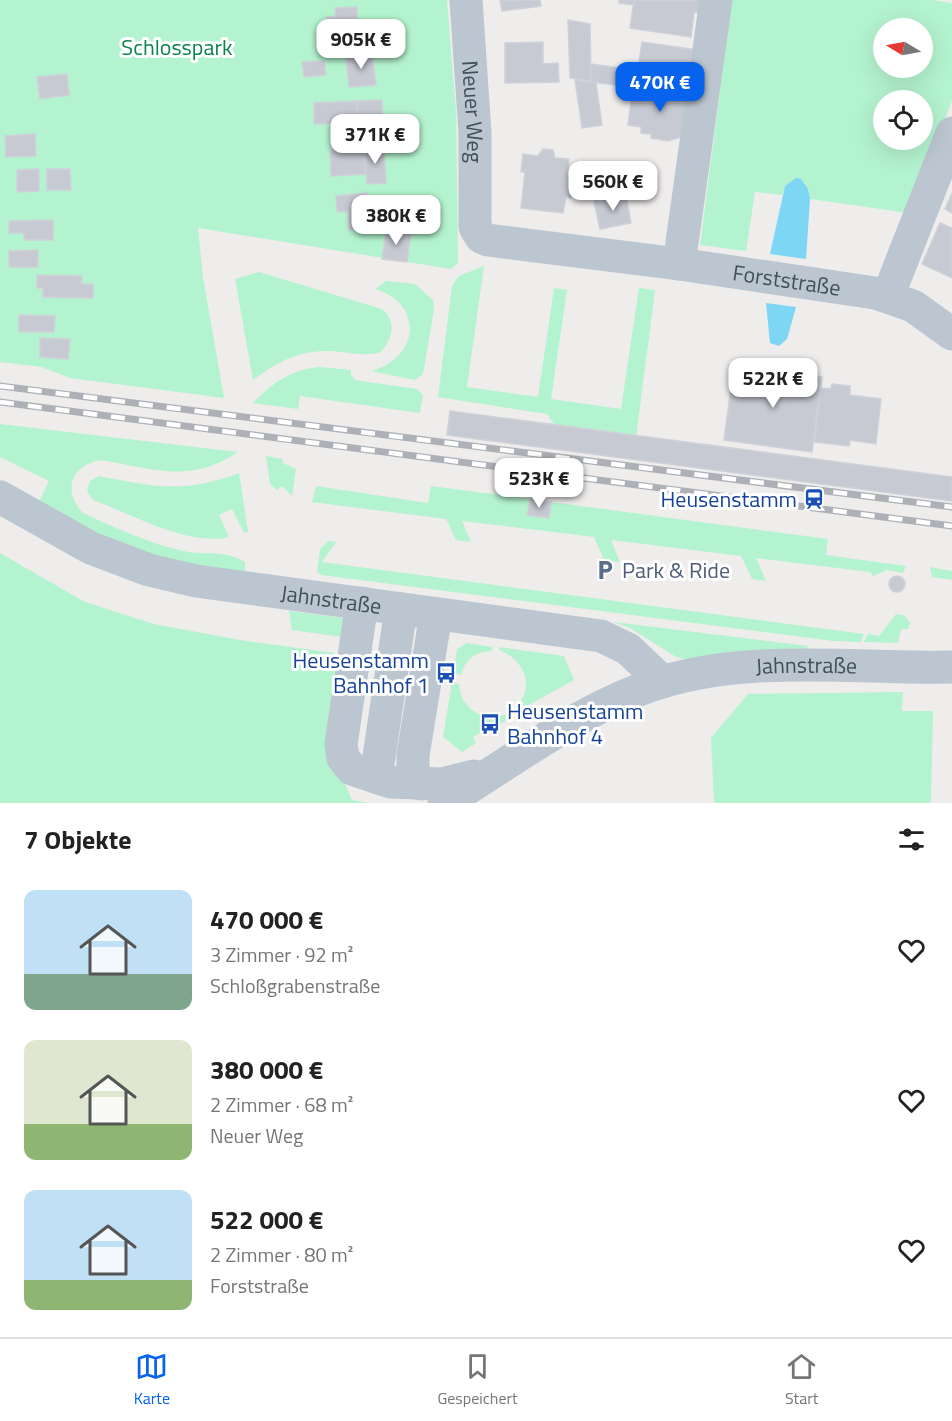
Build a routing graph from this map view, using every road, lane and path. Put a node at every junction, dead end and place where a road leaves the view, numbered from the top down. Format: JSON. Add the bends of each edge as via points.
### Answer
{"nodes":[{"id":1,"x":466,"y":0,"type":"edge"},
{"id":2,"x":716,"y":0,"type":"edge"},
{"id":3,"x":952,"y":133,"type":"edge"},
{"id":4,"x":609,"y":255,"type":"joint"},
{"id":5,"x":680,"y":264,"type":"junction"},
{"id":6,"x":888,"y":296,"type":"junction"},
{"id":7,"x":952,"y":334,"type":"edge"},
{"id":8,"x":0,"y":497,"type":"edge"},
{"id":9,"x":362,"y":603,"type":"junction"},
{"id":10,"x":400,"y":609,"type":"junction"},
{"id":11,"x":436,"y":614,"type":"junction"},
{"id":12,"x":952,"y":667,"type":"edge"},
{"id":13,"x":663,"y":682,"type":"junction"},
{"id":14,"x":376,"y":777,"type":"junction"},
{"id":15,"x":439,"y":798,"type":"edge"}],
"edges":[{"from":1,"to":4,"type":"street","name":"Neuer Weg","via":[[477,232],[488,240]]},
{"from":2,"to":5,"type":"street"},
{"from":3,"to":6,"type":"street"},
{"from":4,"to":5,"type":"street","name":"Forststraße"},
{"from":5,"to":6,"type":"street","name":"Forststraße"},
{"from":6,"to":7,"type":"street","name":"Forststraße","via":[[913,306]]},
{"from":8,"to":9,"type":"street","name":"Jahnstraße","via":[[92,548],[149,570],[196,581]]},
{"from":9,"to":10,"type":"street","name":"Jahnstraße"},
{"from":9,"to":14,"type":"street","via":[[341,744],[343,758],[352,769]]},
{"from":10,"to":11,"type":"street","name":"Jahnstraße"},
{"from":10,"to":14,"type":"street"},
{"from":11,"to":13,"type":"street","name":"Jahnstraße","via":[[601,636],[628,649]]},
{"from":11,"to":15,"type":"street","via":[[413,771]]},
{"from":12,"to":13,"type":"street","name":"Jahnstraße","via":[[776,666]]},
{"from":13,"to":15,"type":"street","name":"Jahnstraße","via":[[602,708],[499,770]]},
{"from":14,"to":15,"type":"street"}]}
